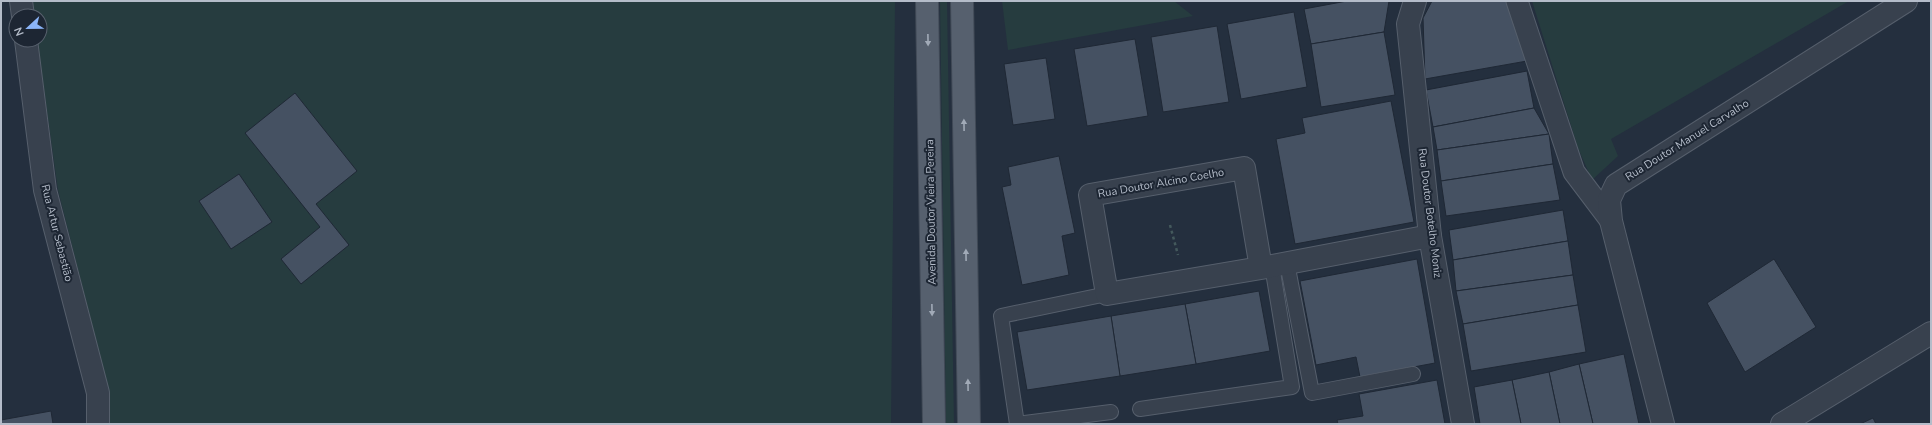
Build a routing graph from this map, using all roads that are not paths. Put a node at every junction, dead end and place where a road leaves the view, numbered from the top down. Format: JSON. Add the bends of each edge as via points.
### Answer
{"nodes":[{"id":1,"x":927,"y":1,"type":"edge"},
{"id":2,"x":962,"y":1,"type":"edge"},
{"id":3,"x":1415,"y":1,"type":"edge"},
{"id":4,"x":1517,"y":1,"type":"edge"},
{"id":5,"x":1906,"y":1,"type":"edge"},
{"id":6,"x":27,"y":48,"type":"edge"},
{"id":7,"x":1611,"y":221,"type":"junction"},
{"id":8,"x":1430,"y":236,"type":"junction"},
{"id":9,"x":1273,"y":266,"type":"junction"},
{"id":10,"x":1107,"y":294,"type":"junction"},
{"id":11,"x":1931,"y":333,"type":"edge"},
{"id":12,"x":1413,"y":374,"type":"dead end"},
{"id":13,"x":1140,"y":409,"type":"dead end"},
{"id":14,"x":1111,"y":412,"type":"dead end"},
{"id":15,"x":98,"y":424,"type":"edge"},
{"id":16,"x":934,"y":424,"type":"edge"},
{"id":17,"x":969,"y":424,"type":"edge"},
{"id":18,"x":1463,"y":424,"type":"edge"},
{"id":19,"x":1663,"y":424,"type":"edge"},
{"id":20,"x":1782,"y":424,"type":"edge"}],
"edges":[{"from":1,"to":16,"type":"main road","name":"Avenida Doutor Vieira Pereira","one_way":true},
{"from":17,"to":2,"type":"main road","one_way":true},
{"from":3,"to":8,"type":"street","name":"Rua Doutor Botelho Moniz","via":[[1408,24]]},
{"from":4,"to":7,"type":"street","via":[[1574,172]]},
{"from":5,"to":7,"type":"street","name":"Rua Doutor Manuel Carvalho","via":[[1616,185],[1609,200]]},
{"from":6,"to":15,"type":"street","name":"Rua Artur Sebastião","via":[[45,190],[98,393]]},
{"from":7,"to":19,"type":"street","name":"Rua Doutor Manuel Carvalho"},
{"from":8,"to":9,"type":"street"},
{"from":8,"to":18,"type":"street","name":"Rua Doutor Botelho Moniz"},
{"from":9,"to":10,"type":"street"},
{"from":9,"to":10,"type":"street","name":"Rua Doutor Alcino Coelho","via":[[1244,168],[1090,195]]},
{"from":9,"to":12,"type":"lane","via":[[1312,393]]},
{"from":9,"to":13,"type":"lane","via":[[1292,387]]},
{"from":10,"to":14,"type":"lane","via":[[1001,316],[1018,424]]},
{"from":11,"to":20,"type":"street"}]}
